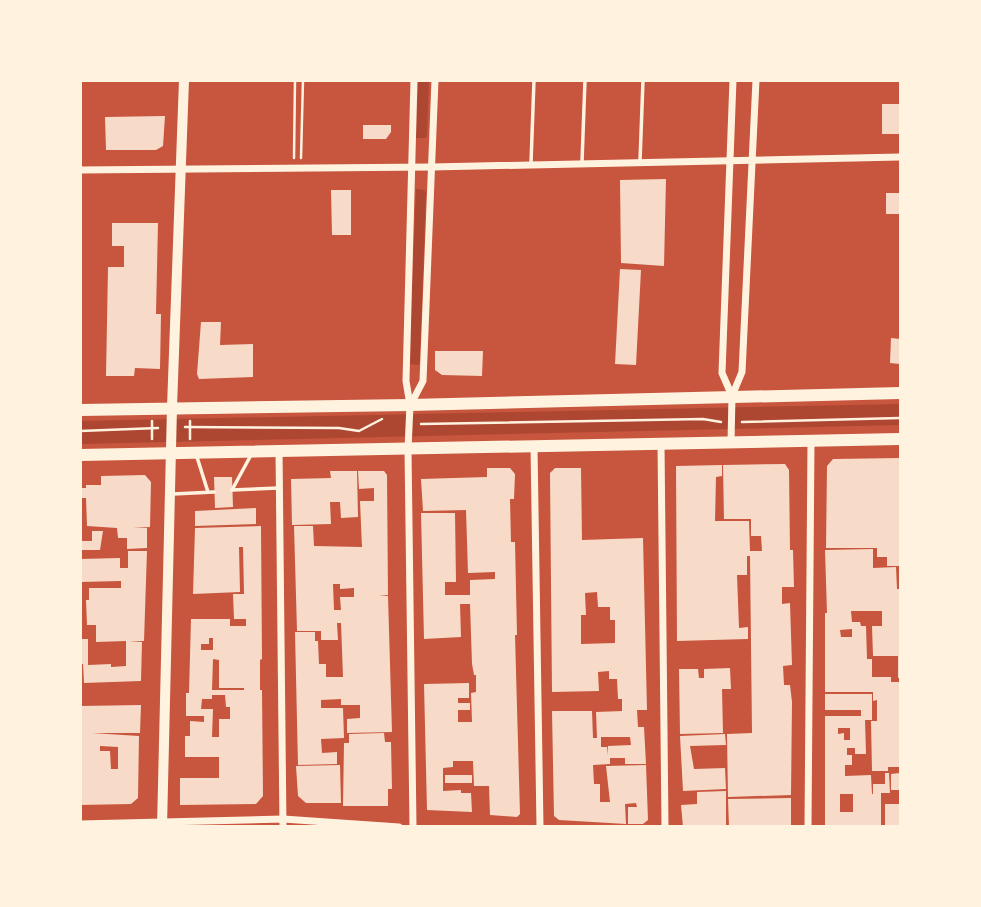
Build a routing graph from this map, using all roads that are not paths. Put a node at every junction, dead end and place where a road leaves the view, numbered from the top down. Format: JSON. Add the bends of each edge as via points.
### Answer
{"nodes":[{"id":1,"x":184,"y":80,"type":"edge"},
{"id":2,"x":414,"y":80,"type":"edge"},
{"id":3,"x":435,"y":80,"type":"edge"},
{"id":4,"x":534,"y":80,"type":"edge"},
{"id":5,"x":585,"y":80,"type":"edge"},
{"id":6,"x":643,"y":80,"type":"edge"},
{"id":7,"x":733,"y":80,"type":"edge"},
{"id":8,"x":756,"y":80,"type":"edge"},
{"id":9,"x":901,"y":156,"type":"edge"},
{"id":10,"x":753,"y":159,"type":"junction"},
{"id":11,"x":730,"y":160,"type":"junction"},
{"id":12,"x":640,"y":161,"type":"junction"},
{"id":13,"x":582,"y":162,"type":"junction"},
{"id":14,"x":531,"y":163,"type":"junction"},
{"id":15,"x":412,"y":166,"type":"junction"},
{"id":16,"x":432,"y":167,"type":"junction"},
{"id":17,"x":80,"y":170,"type":"edge"},
{"id":18,"x":181,"y":170,"type":"junction"},
{"id":19,"x":901,"y":393,"type":"edge"},
{"id":20,"x":732,"y":396,"type":"junction"},
{"id":21,"x":411,"y":405,"type":"junction"},
{"id":22,"x":172,"y":407,"type":"junction"},
{"id":23,"x":80,"y":410,"type":"edge"},
{"id":24,"x":901,"y":439,"type":"edge"},
{"id":25,"x":811,"y":441,"type":"junction"},
{"id":26,"x":731,"y":442,"type":"junction"},
{"id":27,"x":660,"y":444,"type":"junction"},
{"id":28,"x":534,"y":446,"type":"junction"},
{"id":29,"x":408,"y":449,"type":"junction"},
{"id":30,"x":279,"y":450,"type":"junction"},
{"id":31,"x":254,"y":451,"type":"junction"},
{"id":32,"x":193,"y":452,"type":"junction"},
{"id":33,"x":172,"y":453,"type":"junction"},
{"id":34,"x":80,"y":455,"type":"edge"},
{"id":35,"x":280,"y":488,"type":"junction"},
{"id":36,"x":208,"y":492,"type":"junction"},
{"id":37,"x":214,"y":492,"type":"dead end"},
{"id":38,"x":171,"y":494,"type":"junction"},
{"id":39,"x":283,"y":823,"type":"edge"},
{"id":40,"x":80,"y":824,"type":"edge"},
{"id":41,"x":163,"y":824,"type":"edge"},
{"id":42,"x":399,"y":827,"type":"edge"},
{"id":43,"x":413,"y":827,"type":"edge"},
{"id":44,"x":540,"y":827,"type":"edge"},
{"id":45,"x":666,"y":827,"type":"edge"},
{"id":46,"x":808,"y":827,"type":"edge"}],
"edges":[{"from":1,"to":18,"type":"main road"},
{"from":2,"to":15,"type":"street"},
{"from":3,"to":16,"type":"street"},
{"from":4,"to":14,"type":"lane"},
{"from":5,"to":13,"type":"lane"},
{"from":6,"to":12,"type":"lane"},
{"from":7,"to":11,"type":"street"},
{"from":8,"to":10,"type":"street"},
{"from":9,"to":10,"type":"street"},
{"from":10,"to":11,"type":"street"},
{"from":10,"to":20,"type":"street","via":[[742,372]]},
{"from":11,"to":12,"type":"street"},
{"from":11,"to":20,"type":"street","via":[[722,373]]},
{"from":12,"to":13,"type":"street"},
{"from":13,"to":14,"type":"street"},
{"from":14,"to":16,"type":"street"},
{"from":15,"to":16,"type":"street"},
{"from":15,"to":18,"type":"street"},
{"from":15,"to":21,"type":"street","via":[[406,382]]},
{"from":16,"to":21,"type":"street","via":[[423,381]]},
{"from":17,"to":18,"type":"street"},
{"from":18,"to":22,"type":"main road"},
{"from":19,"to":20,"type":"main road"},
{"from":20,"to":21,"type":"main road"},
{"from":20,"to":26,"type":"street"},
{"from":21,"to":22,"type":"main road"},
{"from":21,"to":29,"type":"street"},
{"from":22,"to":23,"type":"main road"},
{"from":22,"to":33,"type":"main road"},
{"from":24,"to":25,"type":"main road"},
{"from":25,"to":26,"type":"main road"},
{"from":25,"to":46,"type":"street"},
{"from":26,"to":27,"type":"main road"},
{"from":27,"to":28,"type":"main road"},
{"from":27,"to":45,"type":"street"},
{"from":28,"to":29,"type":"main road"},
{"from":28,"to":44,"type":"street"},
{"from":29,"to":30,"type":"main road"},
{"from":29,"to":43,"type":"street"},
{"from":30,"to":31,"type":"main road"},
{"from":30,"to":35,"type":"street"},
{"from":31,"to":32,"type":"main road"},
{"from":31,"to":35,"type":"lane","via":[[232,490]]},
{"from":32,"to":33,"type":"main road"},
{"from":32,"to":36,"type":"lane"},
{"from":33,"to":34,"type":"main road"},
{"from":33,"to":38,"type":"main road"},
{"from":35,"to":39,"type":"street"},
{"from":36,"to":37,"type":"lane"},
{"from":36,"to":38,"type":"lane"},
{"from":38,"to":41,"type":"main road"},
{"from":39,"to":41,"type":"street"},
{"from":39,"to":42,"type":"street"},
{"from":40,"to":41,"type":"street"}]}
